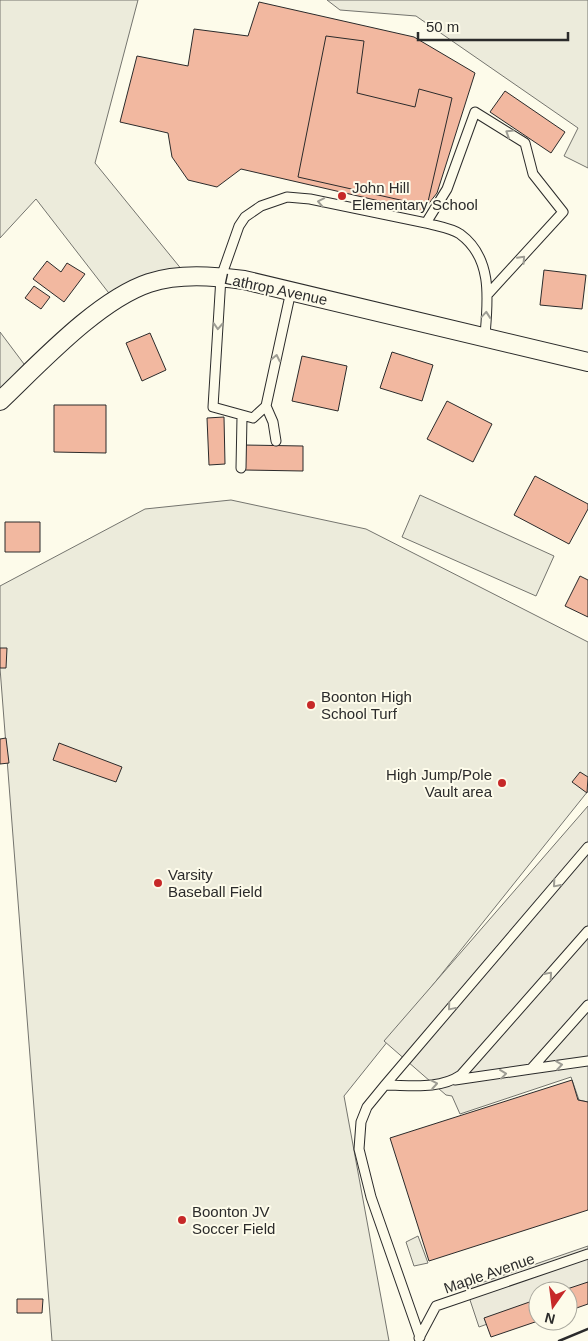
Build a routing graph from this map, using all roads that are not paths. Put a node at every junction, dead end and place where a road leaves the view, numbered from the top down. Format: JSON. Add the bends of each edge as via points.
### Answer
{"nodes":[{"id":1,"x":426,"y":223,"type":"junction"},
{"id":2,"x":221,"y":277,"type":"junction"},
{"id":3,"x":291,"y":290,"type":"junction"},
{"id":4,"x":488,"y":294,"type":"junction"},
{"id":5,"x":484,"y":336,"type":"junction"},
{"id":6,"x":588,"y":362,"type":"edge"},
{"id":7,"x":0,"y":401,"type":"edge"},
{"id":8,"x":266,"y":406,"type":"junction"},
{"id":9,"x":242,"y":417,"type":"junction"},
{"id":10,"x":276,"y":441,"type":"dead end"},
{"id":11,"x":240,"y":468,"type":"dead end"},
{"id":12,"x":588,"y":847,"type":"edge"},
{"id":13,"x":588,"y":931,"type":"edge"},
{"id":14,"x":588,"y":1005,"type":"edge"},
{"id":15,"x":588,"y":1061,"type":"edge"},
{"id":16,"x":531,"y":1069,"type":"junction"},
{"id":17,"x":454,"y":1080,"type":"junction"},
{"id":18,"x":385,"y":1085,"type":"junction"},
{"id":19,"x":588,"y":1254,"type":"edge"},
{"id":20,"x":419,"y":1339,"type":"edge"}],
"edges":[{"from":1,"to":2,"type":"lane","one_way":true,"via":[[287,197],[261,206],[245,217]]},
{"from":1,"to":4,"type":"lane","via":[[460,234],[481,259]]},
{"from":4,"to":1,"type":"lane","one_way":true,"via":[[563,212],[533,174],[526,143],[475,112],[447,188]]},
{"from":2,"to":3,"type":"street","name":"Lathrop Avenue"},
{"from":2,"to":7,"type":"street","name":"Lathrop Avenue","via":[[176,277],[150,283],[125,294],[73,333]]},
{"from":2,"to":9,"type":"lane","one_way":true,"via":[[213,407]]},
{"from":3,"to":5,"type":"street","name":"Lathrop Avenue"},
{"from":8,"to":3,"type":"lane","one_way":true},
{"from":5,"to":4,"type":"lane","one_way":true},
{"from":5,"to":6,"type":"street","name":"Lathrop Avenue"},
{"from":8,"to":9,"type":"lane","via":[[253,418]]},
{"from":8,"to":10,"type":"lane"},
{"from":9,"to":11,"type":"lane"},
{"from":12,"to":18,"type":"lane","one_way":true},
{"from":17,"to":13,"type":"lane","one_way":true},
{"from":14,"to":16,"type":"lane"},
{"from":16,"to":15,"type":"lane","one_way":true},
{"from":17,"to":16,"type":"lane","one_way":true},
{"from":18,"to":17,"type":"lane","one_way":true,"via":[[429,1086]]},
{"from":18,"to":20,"type":"lane","via":[[367,1107],[361,1122],[359,1149],[371,1197]]},
{"from":19,"to":20,"type":"lane","name":"Maple Avenue","via":[[436,1306]]}]}
